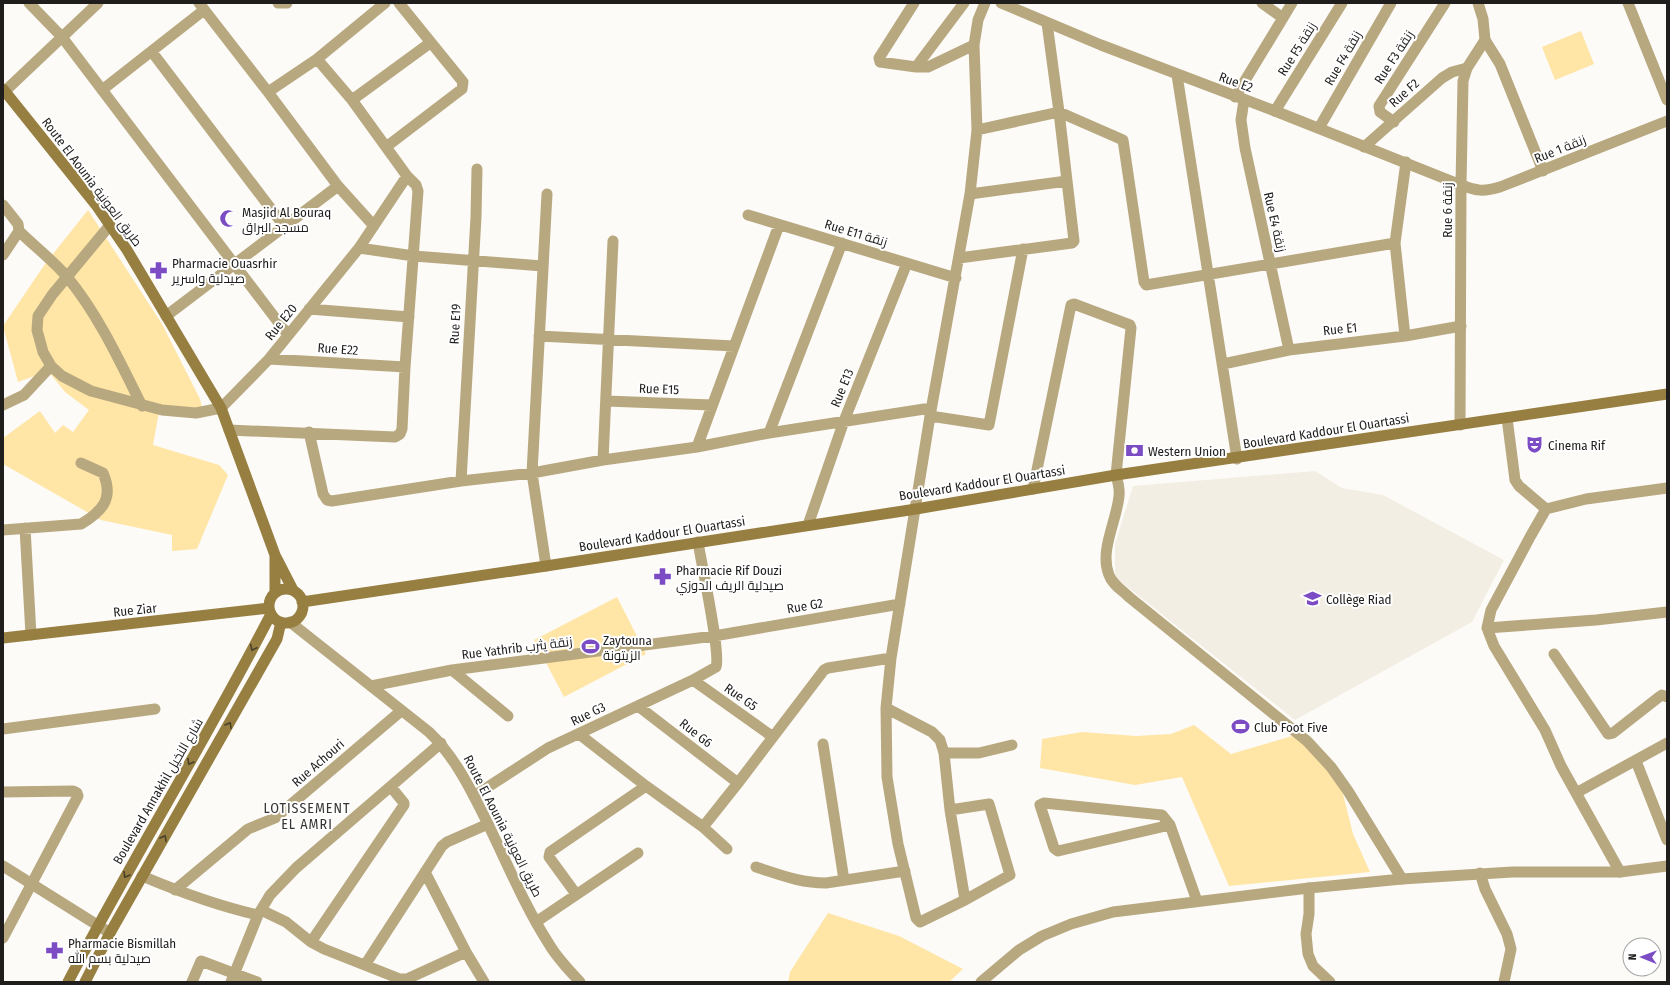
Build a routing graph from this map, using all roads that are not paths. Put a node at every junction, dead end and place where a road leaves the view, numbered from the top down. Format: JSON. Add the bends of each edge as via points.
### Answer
{"nodes":[{"id":1,"x":29,"y":3,"type":"edge"},
{"id":2,"x":98,"y":3,"type":"edge"},
{"id":3,"x":278,"y":3,"type":"edge"},
{"id":4,"x":287,"y":3,"type":"edge"},
{"id":5,"x":385,"y":3,"type":"edge"},
{"id":6,"x":399,"y":3,"type":"edge"},
{"id":7,"x":914,"y":3,"type":"edge"},
{"id":8,"x":964,"y":3,"type":"edge"},
{"id":9,"x":985,"y":3,"type":"edge"},
{"id":10,"x":1001,"y":3,"type":"edge"},
{"id":11,"x":1262,"y":3,"type":"edge"},
{"id":12,"x":1292,"y":3,"type":"edge"},
{"id":13,"x":1342,"y":3,"type":"edge"},
{"id":14,"x":1391,"y":3,"type":"edge"},
{"id":15,"x":1445,"y":3,"type":"edge"},
{"id":16,"x":1478,"y":3,"type":"edge"},
{"id":17,"x":1628,"y":3,"type":"edge"},
{"id":18,"x":201,"y":6,"type":"edge"},
{"id":19,"x":1283,"y":18,"type":"junction"},
{"id":20,"x":1047,"y":23,"type":"junction"},
{"id":21,"x":62,"y":37,"type":"junction"},
{"id":22,"x":1485,"y":40,"type":"junction"},
{"id":23,"x":430,"y":43,"type":"junction"},
{"id":24,"x":974,"y":45,"type":"junction"},
{"id":25,"x":152,"y":52,"type":"junction"},
{"id":26,"x":317,"y":59,"type":"junction"},
{"id":27,"x":916,"y":68,"type":"junction"},
{"id":28,"x":1467,"y":68,"type":"junction"},
{"id":29,"x":1178,"y":75,"type":"junction"},
{"id":30,"x":102,"y":90,"type":"junction"},
{"id":31,"x":3,"y":91,"type":"edge"},
{"id":32,"x":268,"y":92,"type":"junction"},
{"id":33,"x":1240,"y":98,"type":"junction"},
{"id":34,"x":352,"y":100,"type":"junction"},
{"id":35,"x":1667,"y":100,"type":"edge"},
{"id":36,"x":1275,"y":111,"type":"junction"},
{"id":37,"x":1059,"y":112,"type":"junction"},
{"id":38,"x":1667,"y":121,"type":"edge"},
{"id":39,"x":1394,"y":122,"type":"junction"},
{"id":40,"x":1319,"y":128,"type":"junction"},
{"id":41,"x":977,"y":130,"type":"junction"},
{"id":42,"x":386,"y":147,"type":"junction"},
{"id":43,"x":1364,"y":147,"type":"junction"},
{"id":44,"x":1406,"y":162,"type":"junction"},
{"id":45,"x":477,"y":169,"type":"dead end"},
{"id":46,"x":1543,"y":172,"type":"junction"},
{"id":47,"x":407,"y":176,"type":"junction"},
{"id":48,"x":1067,"y":181,"type":"junction"},
{"id":49,"x":1461,"y":185,"type":"junction"},
{"id":50,"x":338,"y":186,"type":"junction"},
{"id":51,"x":547,"y":194,"type":"dead end"},
{"id":52,"x":970,"y":194,"type":"junction"},
{"id":53,"x":3,"y":205,"type":"edge"},
{"id":54,"x":748,"y":215,"type":"dead end"},
{"id":55,"x":110,"y":225,"type":"junction"},
{"id":56,"x":779,"y":225,"type":"junction"},
{"id":57,"x":284,"y":226,"type":"junction"},
{"id":58,"x":374,"y":226,"type":"junction"},
{"id":59,"x":19,"y":231,"type":"junction"},
{"id":60,"x":613,"y":241,"type":"dead end"},
{"id":61,"x":842,"y":243,"type":"junction"},
{"id":62,"x":1395,"y":243,"type":"junction"},
{"id":63,"x":359,"y":248,"type":"junction"},
{"id":64,"x":1023,"y":249,"type":"junction"},
{"id":65,"x":3,"y":255,"type":"edge"},
{"id":66,"x":414,"y":256,"type":"junction"},
{"id":67,"x":959,"y":258,"type":"junction"},
{"id":68,"x":472,"y":261,"type":"junction"},
{"id":69,"x":907,"y":263,"type":"junction"},
{"id":70,"x":1270,"y":264,"type":"junction"},
{"id":71,"x":236,"y":265,"type":"junction"},
{"id":72,"x":542,"y":266,"type":"junction"},
{"id":73,"x":1208,"y":274,"type":"junction"},
{"id":74,"x":67,"y":277,"type":"junction"},
{"id":75,"x":956,"y":278,"type":"junction"},
{"id":76,"x":309,"y":310,"type":"junction"},
{"id":77,"x":166,"y":316,"type":"junction"},
{"id":78,"x":409,"y":318,"type":"junction"},
{"id":79,"x":1461,"y":326,"type":"junction"},
{"id":80,"x":288,"y":334,"type":"junction"},
{"id":81,"x":539,"y":336,"type":"junction"},
{"id":82,"x":1405,"y":336,"type":"junction"},
{"id":83,"x":608,"y":340,"type":"junction"},
{"id":84,"x":734,"y":346,"type":"junction"},
{"id":85,"x":1289,"y":350,"type":"junction"},
{"id":86,"x":269,"y":359,"type":"junction"},
{"id":87,"x":1223,"y":364,"type":"junction"},
{"id":88,"x":51,"y":366,"type":"junction"},
{"id":89,"x":405,"y":367,"type":"junction"},
{"id":90,"x":1667,"y":394,"type":"edge"},
{"id":91,"x":606,"y":400,"type":"junction"},
{"id":92,"x":3,"y":405,"type":"edge"},
{"id":93,"x":712,"y":405,"type":"junction"},
{"id":94,"x":142,"y":406,"type":"junction"},
{"id":95,"x":221,"y":408,"type":"junction"},
{"id":96,"x":931,"y":412,"type":"junction"},
{"id":97,"x":1507,"y":418,"type":"junction"},
{"id":98,"x":844,"y":421,"type":"junction"},
{"id":99,"x":1460,"y":425,"type":"junction"},
{"id":100,"x":229,"y":430,"type":"junction"},
{"id":101,"x":309,"y":432,"type":"junction"},
{"id":102,"x":769,"y":433,"type":"junction"},
{"id":103,"x":697,"y":447,"type":"junction"},
{"id":104,"x":1237,"y":459,"type":"junction"},
{"id":105,"x":603,"y":460,"type":"junction"},
{"id":106,"x":81,"y":463,"type":"dead end"},
{"id":107,"x":532,"y":473,"type":"junction"},
{"id":108,"x":1116,"y":475,"type":"junction"},
{"id":109,"x":461,"y":481,"type":"junction"},
{"id":110,"x":1667,"y":488,"type":"edge"},
{"id":111,"x":1033,"y":489,"type":"junction"},
{"id":112,"x":916,"y":509,"type":"junction"},
{"id":113,"x":1546,"y":509,"type":"junction"},
{"id":114,"x":808,"y":525,"type":"junction"},
{"id":115,"x":25,"y":528,"type":"junction"},
{"id":116,"x":3,"y":530,"type":"edge"},
{"id":117,"x":698,"y":542,"type":"junction"},
{"id":118,"x":275,"y":555,"type":"junction"},
{"id":119,"x":546,"y":566,"type":"junction"},
{"id":120,"x":293,"y":590,"type":"junction"},
{"id":121,"x":275,"y":593,"type":"junction"},
{"id":122,"x":302,"y":602,"type":"junction"},
{"id":123,"x":900,"y":604,"type":"junction"},
{"id":124,"x":270,"y":611,"type":"junction"},
{"id":125,"x":1667,"y":612,"type":"edge"},
{"id":126,"x":286,"y":622,"type":"junction"},
{"id":127,"x":1487,"y":628,"type":"junction"},
{"id":128,"x":31,"y":635,"type":"junction"},
{"id":129,"x":714,"y":636,"type":"junction"},
{"id":130,"x":3,"y":638,"type":"edge"},
{"id":131,"x":1554,"y":654,"type":"dead end"},
{"id":132,"x":891,"y":658,"type":"junction"},
{"id":133,"x":452,"y":670,"type":"junction"},
{"id":134,"x":693,"y":680,"type":"junction"},
{"id":135,"x":371,"y":686,"type":"junction"},
{"id":136,"x":1667,"y":697,"type":"edge"},
{"id":137,"x":638,"y":706,"type":"junction"},
{"id":138,"x":886,"y":708,"type":"junction"},
{"id":139,"x":155,"y":709,"type":"dead end"},
{"id":140,"x":401,"y":711,"type":"junction"},
{"id":141,"x":508,"y":716,"type":"dead end"},
{"id":142,"x":3,"y":729,"type":"edge"},
{"id":143,"x":579,"y":734,"type":"junction"},
{"id":144,"x":773,"y":737,"type":"junction"},
{"id":145,"x":441,"y":743,"type":"junction"},
{"id":146,"x":1667,"y":743,"type":"edge"},
{"id":147,"x":823,"y":744,"type":"dead end"},
{"id":148,"x":1012,"y":745,"type":"dead end"},
{"id":149,"x":944,"y":753,"type":"junction"},
{"id":150,"x":1636,"y":761,"type":"junction"},
{"id":151,"x":738,"y":783,"type":"junction"},
{"id":152,"x":646,"y":786,"type":"junction"},
{"id":153,"x":391,"y":787,"type":"junction"},
{"id":154,"x":3,"y":792,"type":"edge"},
{"id":155,"x":1576,"y":793,"type":"junction"},
{"id":156,"x":474,"y":796,"type":"junction"},
{"id":157,"x":950,"y":810,"type":"junction"},
{"id":158,"x":488,"y":824,"type":"junction"},
{"id":159,"x":1170,"y":825,"type":"junction"},
{"id":160,"x":703,"y":827,"type":"junction"},
{"id":161,"x":1667,"y":840,"type":"edge"},
{"id":162,"x":728,"y":849,"type":"dead end"},
{"id":163,"x":638,"y":853,"type":"dead end"},
{"id":164,"x":3,"y":866,"type":"edge"},
{"id":165,"x":1667,"y":866,"type":"edge"},
{"id":166,"x":756,"y":867,"type":"dead end"},
{"id":167,"x":905,"y":871,"type":"junction"},
{"id":168,"x":425,"y":872,"type":"junction"},
{"id":169,"x":1620,"y":872,"type":"junction"},
{"id":170,"x":1480,"y":873,"type":"junction"},
{"id":171,"x":142,"y":876,"type":"junction"},
{"id":172,"x":1402,"y":879,"type":"junction"},
{"id":173,"x":844,"y":880,"type":"junction"},
{"id":174,"x":32,"y":884,"type":"junction"},
{"id":175,"x":1309,"y":888,"type":"junction"},
{"id":176,"x":175,"y":890,"type":"junction"},
{"id":177,"x":576,"y":894,"type":"junction"},
{"id":178,"x":965,"y":900,"type":"junction"},
{"id":179,"x":1197,"y":901,"type":"junction"},
{"id":180,"x":259,"y":912,"type":"junction"},
{"id":181,"x":536,"y":922,"type":"junction"},
{"id":182,"x":98,"y":925,"type":"junction"},
{"id":183,"x":110,"y":933,"type":"junction"},
{"id":184,"x":3,"y":938,"type":"edge"},
{"id":185,"x":311,"y":942,"type":"junction"},
{"id":186,"x":466,"y":952,"type":"junction"},
{"id":187,"x":365,"y":965,"type":"junction"},
{"id":188,"x":233,"y":978,"type":"edge"},
{"id":189,"x":68,"y":982,"type":"edge"},
{"id":190,"x":84,"y":982,"type":"edge"},
{"id":191,"x":192,"y":982,"type":"edge"},
{"id":192,"x":256,"y":982,"type":"edge"},
{"id":193,"x":484,"y":982,"type":"edge"},
{"id":194,"x":580,"y":982,"type":"edge"},
{"id":195,"x":981,"y":982,"type":"edge"},
{"id":196,"x":1330,"y":982,"type":"edge"},
{"id":197,"x":1504,"y":982,"type":"edge"}],
"edges":[{"from":1,"to":21,"type":"street"},
{"from":2,"to":21,"type":"street"},
{"from":3,"to":4,"type":"street"},
{"from":5,"to":26,"type":"street"},
{"from":6,"to":23,"type":"street"},
{"from":7,"to":27,"type":"street","via":[[879,60]]},
{"from":8,"to":27,"type":"street"},
{"from":9,"to":24,"type":"street","via":[[978,20]]},
{"from":10,"to":20,"type":"street","name":"Rue E2"},
{"from":11,"to":19,"type":"street"},
{"from":12,"to":19,"type":"street"},
{"from":13,"to":36,"type":"street","name":"Rue F5 زنقة"},
{"from":14,"to":40,"type":"street","name":"Rue F4 زنقة"},
{"from":15,"to":39,"type":"street","name":"Rue F3 زنقة","via":[[1380,106],[1380,112]]},
{"from":16,"to":22,"type":"street"},
{"from":17,"to":35,"type":"street"},
{"from":18,"to":25,"type":"street"},
{"from":18,"to":32,"type":"street"},
{"from":19,"to":33,"type":"street"},
{"from":20,"to":29,"type":"street","name":"Rue E2"},
{"from":20,"to":37,"type":"street"},
{"from":21,"to":30,"type":"street"},
{"from":21,"to":31,"type":"street"},
{"from":22,"to":28,"type":"street","name":"Rue 6 زنقة"},
{"from":22,"to":46,"type":"street","via":[[1500,64]]},
{"from":23,"to":34,"type":"street"},
{"from":23,"to":42,"type":"street","via":[[463,82],[462,89]]},
{"from":24,"to":27,"type":"street","via":[[931,66]]},
{"from":24,"to":41,"type":"street"},
{"from":25,"to":30,"type":"street"},
{"from":25,"to":57,"type":"street"},
{"from":26,"to":32,"type":"street"},
{"from":26,"to":34,"type":"street"},
{"from":28,"to":39,"type":"street","name":"Rue F2","via":[[1442,78]]},
{"from":28,"to":49,"type":"street","name":"Rue 6 زنقة","via":[[1463,81]]},
{"from":29,"to":33,"type":"street","name":"Rue E2"},
{"from":29,"to":73,"type":"street"},
{"from":30,"to":71,"type":"street"},
{"from":31,"to":55,"type":"main road","name":"Route El Aounia طريق العونية"},
{"from":32,"to":50,"type":"street"},
{"from":33,"to":36,"type":"street","name":"Rue E2"},
{"from":33,"to":70,"type":"street","name":"Rue E4 زنقة","via":[[1242,132]]},
{"from":34,"to":42,"type":"street"},
{"from":36,"to":40,"type":"street","name":"Rue E2"},
{"from":37,"to":41,"type":"street"},
{"from":37,"to":48,"type":"street"},
{"from":37,"to":73,"type":"street","via":[[1124,141],[1145,284]]},
{"from":38,"to":46,"type":"street","name":"Rue 1 زنقة"},
{"from":39,"to":43,"type":"street","name":"Rue F2"},
{"from":40,"to":43,"type":"street","name":"Rue E2"},
{"from":41,"to":52,"type":"street"},
{"from":42,"to":47,"type":"street"},
{"from":43,"to":44,"type":"street","name":"Rue E2"},
{"from":44,"to":49,"type":"street","name":"Rue E2"},
{"from":44,"to":62,"type":"street"},
{"from":45,"to":68,"type":"street","name":"Rue E19"},
{"from":46,"to":49,"type":"street","name":"Rue 1 زنقة","via":[[1486,191]]},
{"from":47,"to":58,"type":"street","name":"Rue E20"},
{"from":47,"to":66,"type":"street","via":[[418,191]]},
{"from":48,"to":52,"type":"street"},
{"from":48,"to":64,"type":"street","via":[[1073,242]]},
{"from":49,"to":79,"type":"street","name":"Rue 6 زنقة"},
{"from":50,"to":57,"type":"street"},
{"from":50,"to":58,"type":"street"},
{"from":51,"to":72,"type":"street"},
{"from":52,"to":67,"type":"street"},
{"from":53,"to":59,"type":"street","via":[[18,224]]},
{"from":54,"to":56,"type":"street","name":"Rue E11 زنقة"},
{"from":55,"to":74,"type":"street"},
{"from":55,"to":77,"type":"main road","name":"Route El Aounia طريق العونية"},
{"from":56,"to":61,"type":"street","name":"Rue E11 زنقة"},
{"from":56,"to":84,"type":"street"},
{"from":57,"to":71,"type":"street"},
{"from":58,"to":63,"type":"street","name":"Rue E20"},
{"from":59,"to":65,"type":"street"},
{"from":59,"to":74,"type":"street"},
{"from":60,"to":83,"type":"street"},
{"from":61,"to":69,"type":"street","name":"Rue E11 زنقة"},
{"from":61,"to":102,"type":"street"},
{"from":62,"to":70,"type":"street"},
{"from":62,"to":82,"type":"street"},
{"from":63,"to":66,"type":"street"},
{"from":63,"to":76,"type":"street","name":"Rue E20"},
{"from":64,"to":67,"type":"street"},
{"from":64,"to":96,"type":"street","via":[[989,425]]},
{"from":66,"to":68,"type":"street"},
{"from":66,"to":78,"type":"street"},
{"from":67,"to":75,"type":"street"},
{"from":68,"to":72,"type":"street"},
{"from":68,"to":109,"type":"street","name":"Rue E19"},
{"from":69,"to":75,"type":"street","name":"Rue E11 زنقة"},
{"from":69,"to":98,"type":"street","name":"Rue E13"},
{"from":70,"to":73,"type":"street"},
{"from":70,"to":85,"type":"street","name":"Rue E4 زنقة"},
{"from":71,"to":77,"type":"street"},
{"from":71,"to":80,"type":"street"},
{"from":72,"to":81,"type":"street"},
{"from":73,"to":87,"type":"street"},
{"from":74,"to":88,"type":"street","via":[[38,316],[37,330],[43,352]]},
{"from":74,"to":94,"type":"street","via":[[107,338]]},
{"from":75,"to":96,"type":"street"},
{"from":76,"to":78,"type":"street"},
{"from":76,"to":80,"type":"street","name":"Rue E20"},
{"from":77,"to":95,"type":"main road","name":"Route El Aounia طريق العونية"},
{"from":78,"to":89,"type":"street"},
{"from":79,"to":82,"type":"street","name":"Rue E1"},
{"from":79,"to":99,"type":"street","name":"Rue 6 زنقة"},
{"from":80,"to":86,"type":"street","name":"Rue E20"},
{"from":81,"to":83,"type":"street"},
{"from":81,"to":107,"type":"street"},
{"from":82,"to":85,"type":"street","name":"Rue E1"},
{"from":83,"to":84,"type":"street"},
{"from":83,"to":91,"type":"street"},
{"from":84,"to":93,"type":"street"},
{"from":85,"to":87,"type":"street","name":"Rue E1"},
{"from":86,"to":89,"type":"street","name":"Rue E22"},
{"from":86,"to":95,"type":"street","name":"Rue E20"},
{"from":87,"to":104,"type":"street"},
{"from":88,"to":92,"type":"street","via":[[24,395]]},
{"from":88,"to":94,"type":"street","via":[[62,376],[92,391]]},
{"from":89,"to":101,"type":"street","via":[[400,434],[395,437]]},
{"from":90,"to":97,"type":"main road","name":"Boulevard Kaddour El Ouartassi"},
{"from":91,"to":93,"type":"street","name":"Rue E15"},
{"from":91,"to":105,"type":"street"},
{"from":93,"to":103,"type":"street"},
{"from":94,"to":95,"type":"street","via":[[196,413]]},
{"from":95,"to":100,"type":"main road","name":"Route El Aounia طريق العونية"},
{"from":96,"to":98,"type":"street"},
{"from":96,"to":112,"type":"street"},
{"from":97,"to":99,"type":"main road","name":"Boulevard Kaddour El Ouartassi"},
{"from":97,"to":113,"type":"street","via":[[1514,480]]},
{"from":98,"to":102,"type":"street"},
{"from":98,"to":114,"type":"street","name":"Rue E13"},
{"from":99,"to":104,"type":"main road","name":"Boulevard Kaddour El Ouartassi"},
{"from":100,"to":101,"type":"street"},
{"from":100,"to":118,"type":"main road","name":"Route El Aounia طريق العونية"},
{"from":101,"to":109,"type":"street","via":[[323,494],[327,500]]},
{"from":102,"to":103,"type":"street"},
{"from":103,"to":105,"type":"street"},
{"from":104,"to":108,"type":"main road","name":"Boulevard Kaddour El Ouartassi"},
{"from":105,"to":107,"type":"street"},
{"from":106,"to":115,"type":"street","via":[[103,473],[108,484],[108,496],[100,510],[81,524]]},
{"from":107,"to":109,"type":"street"},
{"from":107,"to":119,"type":"street"},
{"from":108,"to":111,"type":"main road","name":"Boulevard Kaddour El Ouartassi"},
{"from":108,"to":111,"type":"street","via":[[1131,326],[1072,304]]},
{"from":108,"to":172,"type":"street","via":[[1119,496],[1107,544],[1109,575],[1114,583],[1307,742],[1331,767],[1348,791]]},
{"from":110,"to":113,"type":"street","via":[[1586,499]]},
{"from":111,"to":112,"type":"main road","name":"Boulevard Kaddour El Ouartassi"},
{"from":112,"to":114,"type":"main road","name":"Boulevard Kaddour El Ouartassi"},
{"from":112,"to":123,"type":"street"},
{"from":113,"to":127,"type":"street","via":[[1491,610]]},
{"from":114,"to":117,"type":"main road","name":"Boulevard Kaddour El Ouartassi"},
{"from":115,"to":116,"type":"street"},
{"from":115,"to":128,"type":"street"},
{"from":117,"to":119,"type":"main road","name":"Boulevard Kaddour El Ouartassi"},
{"from":117,"to":129,"type":"street"},
{"from":118,"to":120,"type":"main road","name":"Route El Aounia طريق العونية"},
{"from":118,"to":121,"type":"main road","name":"Route El Aounia طريق العونية"},
{"from":119,"to":122,"type":"main road","name":"Boulevard Kaddour El Ouartassi"},
{"from":120,"to":121,"type":"main road","via":[[286,589]]},
{"from":120,"to":122,"type":"main road"},
{"from":121,"to":124,"type":"main road","via":[[271,597]]},
{"from":122,"to":126,"type":"main road","via":[[297,618]]},
{"from":123,"to":129,"type":"street","name":"Rue G2"},
{"from":123,"to":132,"type":"street"},
{"from":124,"to":126,"type":"main road","via":[[277,620]]},
{"from":124,"to":128,"type":"main road","name":"Rue Ziar"},
{"from":124,"to":182,"type":"main road","name":"Boulevard Annakhil شارع النخيل","one_way":true,"via":[[234,686]]},
{"from":125,"to":127,"type":"street"},
{"from":126,"to":135,"type":"street","name":"Route El Aounia طريق العونية"},
{"from":171,"to":126,"type":"main road","one_way":true},
{"from":127,"to":155,"type":"street","via":[[1494,646],[1545,730]]},
{"from":128,"to":130,"type":"main road","name":"Rue Ziar"},
{"from":129,"to":133,"type":"street","name":"Rue Yathrib زنقة يثرب"},
{"from":129,"to":134,"type":"street","name":"Rue G3","via":[[717,665]]},
{"from":131,"to":136,"type":"street","via":[[1608,734],[1613,733],[1662,695]]},
{"from":132,"to":138,"type":"street"},
{"from":132,"to":144,"type":"street","via":[[824,670]]},
{"from":133,"to":135,"type":"street","name":"Rue Yathrib زنقة يثرب"},
{"from":133,"to":141,"type":"street"},
{"from":134,"to":137,"type":"street","name":"Rue G3"},
{"from":134,"to":144,"type":"street","name":"Rue G5"},
{"from":135,"to":140,"type":"street","name":"Route El Aounia طريق العونية"},
{"from":137,"to":143,"type":"street","name":"Rue G3"},
{"from":137,"to":151,"type":"street","name":"Rue G6"},
{"from":138,"to":149,"type":"street","via":[[937,736]]},
{"from":138,"to":167,"type":"street","via":[[886,777]]},
{"from":139,"to":142,"type":"street"},
{"from":140,"to":145,"type":"street","name":"Route El Aounia طريق العونية"},
{"from":140,"to":176,"type":"street","name":"Rue Achouri","via":[[275,818],[248,829]]},
{"from":143,"to":152,"type":"street"},
{"from":143,"to":156,"type":"street","name":"Rue G3","via":[[548,748]]},
{"from":144,"to":151,"type":"street"},
{"from":145,"to":153,"type":"street"},
{"from":145,"to":156,"type":"street","name":"Route El Aounia طريق العونية"},
{"from":146,"to":150,"type":"street"},
{"from":147,"to":173,"type":"street"},
{"from":148,"to":149,"type":"street","via":[[979,752]]},
{"from":149,"to":157,"type":"street"},
{"from":150,"to":155,"type":"street"},
{"from":150,"to":161,"type":"street"},
{"from":151,"to":160,"type":"street"},
{"from":152,"to":160,"type":"street"},
{"from":152,"to":177,"type":"street","via":[[550,852],[549,857]]},
{"from":153,"to":180,"type":"street","via":[[296,868],[270,894]]},
{"from":153,"to":185,"type":"street","via":[[404,805]]},
{"from":154,"to":174,"type":"street","via":[[77,793],[77,798]]},
{"from":155,"to":169,"type":"street"},
{"from":156,"to":158,"type":"street","name":"Route El Aounia طريق العونية"},
{"from":157,"to":178,"type":"street"},
{"from":157,"to":178,"type":"street","via":[[989,804],[1010,873],[1009,876]]},
{"from":158,"to":168,"type":"street","via":[[447,842]]},
{"from":158,"to":181,"type":"street","name":"Route El Aounia طريق العونية"},
{"from":159,"to":159,"type":"street","via":[[1058,851],[1054,848],[1040,805],[1044,803],[1159,814],[1164,816]]},
{"from":159,"to":179,"type":"street"},
{"from":160,"to":162,"type":"street"},
{"from":163,"to":177,"type":"street"},
{"from":164,"to":174,"type":"street"},
{"from":165,"to":169,"type":"street"},
{"from":166,"to":173,"type":"street","via":[[800,882]]},
{"from":167,"to":173,"type":"street"},
{"from":167,"to":178,"type":"street","via":[[916,918],[919,921]]},
{"from":168,"to":186,"type":"street"},
{"from":168,"to":187,"type":"street"},
{"from":169,"to":170,"type":"street"},
{"from":170,"to":172,"type":"street"},
{"from":170,"to":197,"type":"street","via":[[1511,949]]},
{"from":171,"to":176,"type":"street"},
{"from":171,"to":183,"type":"main road"},
{"from":172,"to":175,"type":"street"},
{"from":174,"to":182,"type":"street"},
{"from":174,"to":184,"type":"street"},
{"from":175,"to":179,"type":"street"},
{"from":175,"to":196,"type":"street","via":[[1306,934],[1308,954],[1313,966]]},
{"from":176,"to":180,"type":"street","via":[[226,908]]},
{"from":177,"to":181,"type":"street"},
{"from":179,"to":195,"type":"street","via":[[1113,912],[1071,924],[1025,946]]},
{"from":180,"to":185,"type":"street","via":[[286,922]]},
{"from":180,"to":188,"type":"street"},
{"from":181,"to":194,"type":"street","name":"Route El Aounia طريق العونية","via":[[549,946]]},
{"from":182,"to":183,"type":"street"},
{"from":182,"to":189,"type":"main road","name":"Boulevard Annakhil شارع النخيل"},
{"from":183,"to":190,"type":"main road"},
{"from":185,"to":187,"type":"street"},
{"from":186,"to":187,"type":"street","via":[[403,979]]},
{"from":186,"to":193,"type":"street"},
{"from":188,"to":191,"type":"street","via":[[201,961]]},
{"from":188,"to":192,"type":"street"}]}
